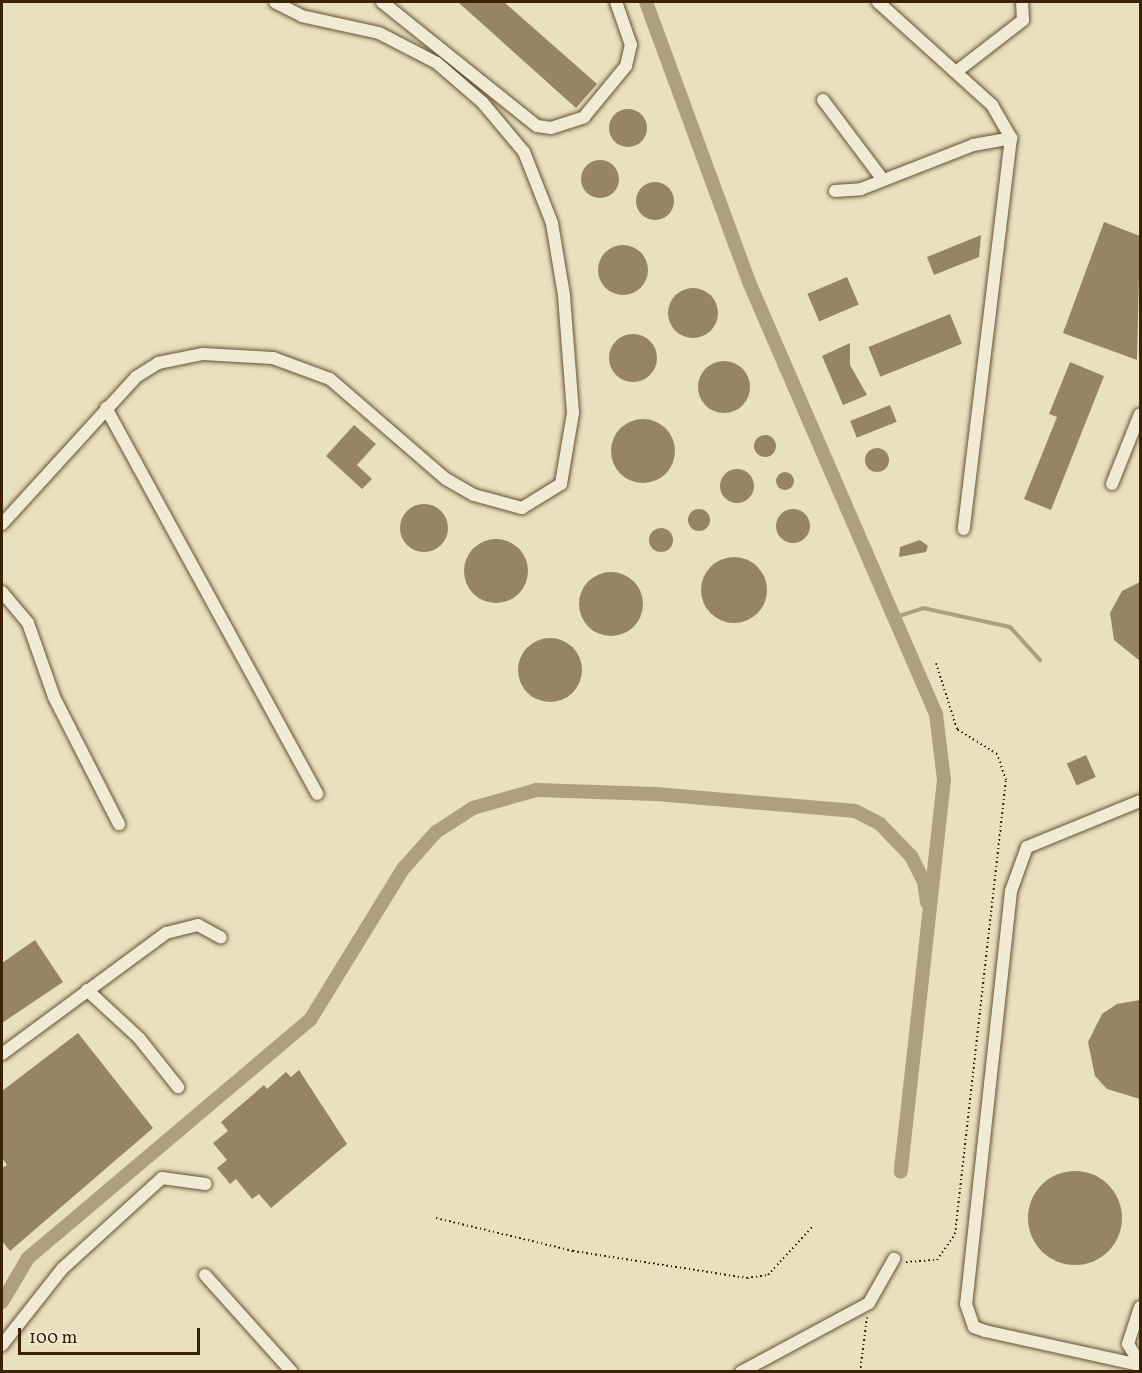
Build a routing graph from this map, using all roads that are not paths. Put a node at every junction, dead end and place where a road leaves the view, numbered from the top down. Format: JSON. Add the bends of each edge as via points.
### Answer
{"nodes":[{"id":1,"x":275,"y":2,"type":"edge"},
{"id":2,"x":382,"y":2,"type":"edge"},
{"id":3,"x":616,"y":2,"type":"edge"},
{"id":4,"x":878,"y":2,"type":"edge"},
{"id":5,"x":1022,"y":2,"type":"edge"},
{"id":6,"x":956,"y":72,"type":"junction"},
{"id":7,"x":823,"y":100,"type":"dead end"},
{"id":8,"x":1011,"y":138,"type":"junction"},
{"id":9,"x":883,"y":180,"type":"junction"},
{"id":10,"x":835,"y":191,"type":"dead end"},
{"id":11,"x":106,"y":408,"type":"junction"},
{"id":12,"x":1140,"y":414,"type":"edge"},
{"id":13,"x":1112,"y":484,"type":"dead end"},
{"id":14,"x":2,"y":524,"type":"edge"},
{"id":15,"x":964,"y":529,"type":"dead end"},
{"id":16,"x":2,"y":592,"type":"edge"},
{"id":17,"x":317,"y":794,"type":"dead end"},
{"id":18,"x":1140,"y":801,"type":"edge"},
{"id":19,"x":119,"y":824,"type":"dead end"},
{"id":20,"x":221,"y":938,"type":"dead end"},
{"id":21,"x":87,"y":990,"type":"junction"},
{"id":22,"x":2,"y":1054,"type":"edge"},
{"id":23,"x":178,"y":1087,"type":"dead end"},
{"id":24,"x":206,"y":1184,"type":"dead end"},
{"id":25,"x":894,"y":1259,"type":"road end"},
{"id":26,"x":206,"y":1275,"type":"dead end"},
{"id":27,"x":1140,"y":1307,"type":"edge"},
{"id":28,"x":2,"y":1345,"type":"edge"},
{"id":29,"x":1140,"y":1364,"type":"edge"},
{"id":30,"x":292,"y":1371,"type":"edge"},
{"id":31,"x":741,"y":1371,"type":"edge"}],
"edges":[{"from":1,"to":11,"type":"street","via":[[302,16],[379,33],[437,63],[482,102],[524,152],[546,201],[564,296],[573,413],[561,484],[522,508],[474,495],[446,479],[330,379],[273,358],[203,354],[170,359],[141,373]]},
{"from":2,"to":3,"type":"street","via":[[537,126],[551,128],[584,117],[626,66],[631,45]]},
{"from":4,"to":6,"type":"street"},
{"from":5,"to":6,"type":"street","via":[[1023,20]]},
{"from":6,"to":8,"type":"street","via":[[1002,116]]},
{"from":7,"to":9,"type":"street"},
{"from":8,"to":9,"type":"street","via":[[973,145]]},
{"from":8,"to":15,"type":"street"},
{"from":9,"to":10,"type":"street"},
{"from":11,"to":14,"type":"street"},
{"from":11,"to":17,"type":"street"},
{"from":12,"to":13,"type":"street"},
{"from":16,"to":19,"type":"street","via":[[28,623],[54,697]]},
{"from":18,"to":29,"type":"street","via":[[1028,847],[1011,891],[966,1304],[974,1327],[985,1331]]},
{"from":20,"to":21,"type":"street","via":[[198,925],[173,930]]},
{"from":21,"to":22,"type":"street"},
{"from":21,"to":23,"type":"street","via":[[139,1038]]},
{"from":24,"to":28,"type":"street","via":[[162,1178],[62,1269]]},
{"from":25,"to":31,"type":"street","via":[[880,1292],[861,1307]]},
{"from":26,"to":30,"type":"street"},
{"from":27,"to":29,"type":"street","via":[[1128,1344]]}]}
